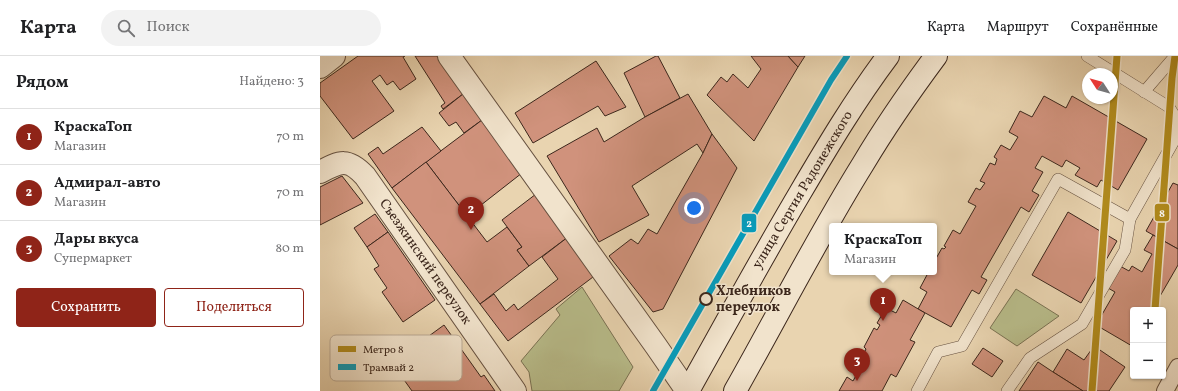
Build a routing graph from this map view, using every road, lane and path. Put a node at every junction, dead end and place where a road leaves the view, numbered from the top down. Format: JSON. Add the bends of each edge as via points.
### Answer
{"nodes":[{"id":1,"x":334,"y":56,"type":"edge"},
{"id":2,"x":449,"y":56,"type":"edge"},
{"id":3,"x":888,"y":56,"type":"edge"},
{"id":4,"x":1087,"y":56,"type":"edge"},
{"id":5,"x":1176,"y":56,"type":"edge"},
{"id":6,"x":933,"y":59,"type":"edge"},
{"id":7,"x":320,"y":67,"type":"edge"},
{"id":8,"x":1144,"y":92,"type":"junction"},
{"id":9,"x":320,"y":172,"type":"edge"},
{"id":10,"x":1130,"y":219,"type":"junction"},
{"id":11,"x":750,"y":366,"type":"junction"},
{"id":12,"x":1178,"y":367,"type":"edge"},
{"id":13,"x":516,"y":391,"type":"edge"},
{"id":14,"x":688,"y":391,"type":"edge"},
{"id":15,"x":724,"y":391,"type":"edge"},
{"id":16,"x":735,"y":391,"type":"edge"},
{"id":17,"x":917,"y":391,"type":"edge"},
{"id":18,"x":1007,"y":391,"type":"edge"},
{"id":19,"x":1165,"y":391,"type":"edge"}],
"edges":[{"from":1,"to":7,"type":"street"},
{"from":2,"to":14,"type":"street"},
{"from":3,"to":14,"type":"street","name":"улица Сергия Радонежского","via":[[833,136]]},
{"from":4,"to":8,"type":"lane"},
{"from":5,"to":8,"type":"lane"},
{"from":6,"to":11,"type":"street","via":[[863,163],[808,257]]},
{"from":8,"to":10,"type":"lane","via":[[1169,107],[1178,121],[1175,139]]},
{"from":9,"to":13,"type":"street","name":"Съезжинский переулок","via":[[343,162],[351,164],[366,176]]},
{"from":10,"to":17,"type":"lane","via":[[1058,179],[962,346],[938,352]]},
{"from":10,"to":18,"type":"lane","via":[[1125,250],[1082,324],[1030,358]]},
{"from":11,"to":15,"type":"street"},
{"from":11,"to":16,"type":"street"},
{"from":12,"to":19,"type":"street"}]}
